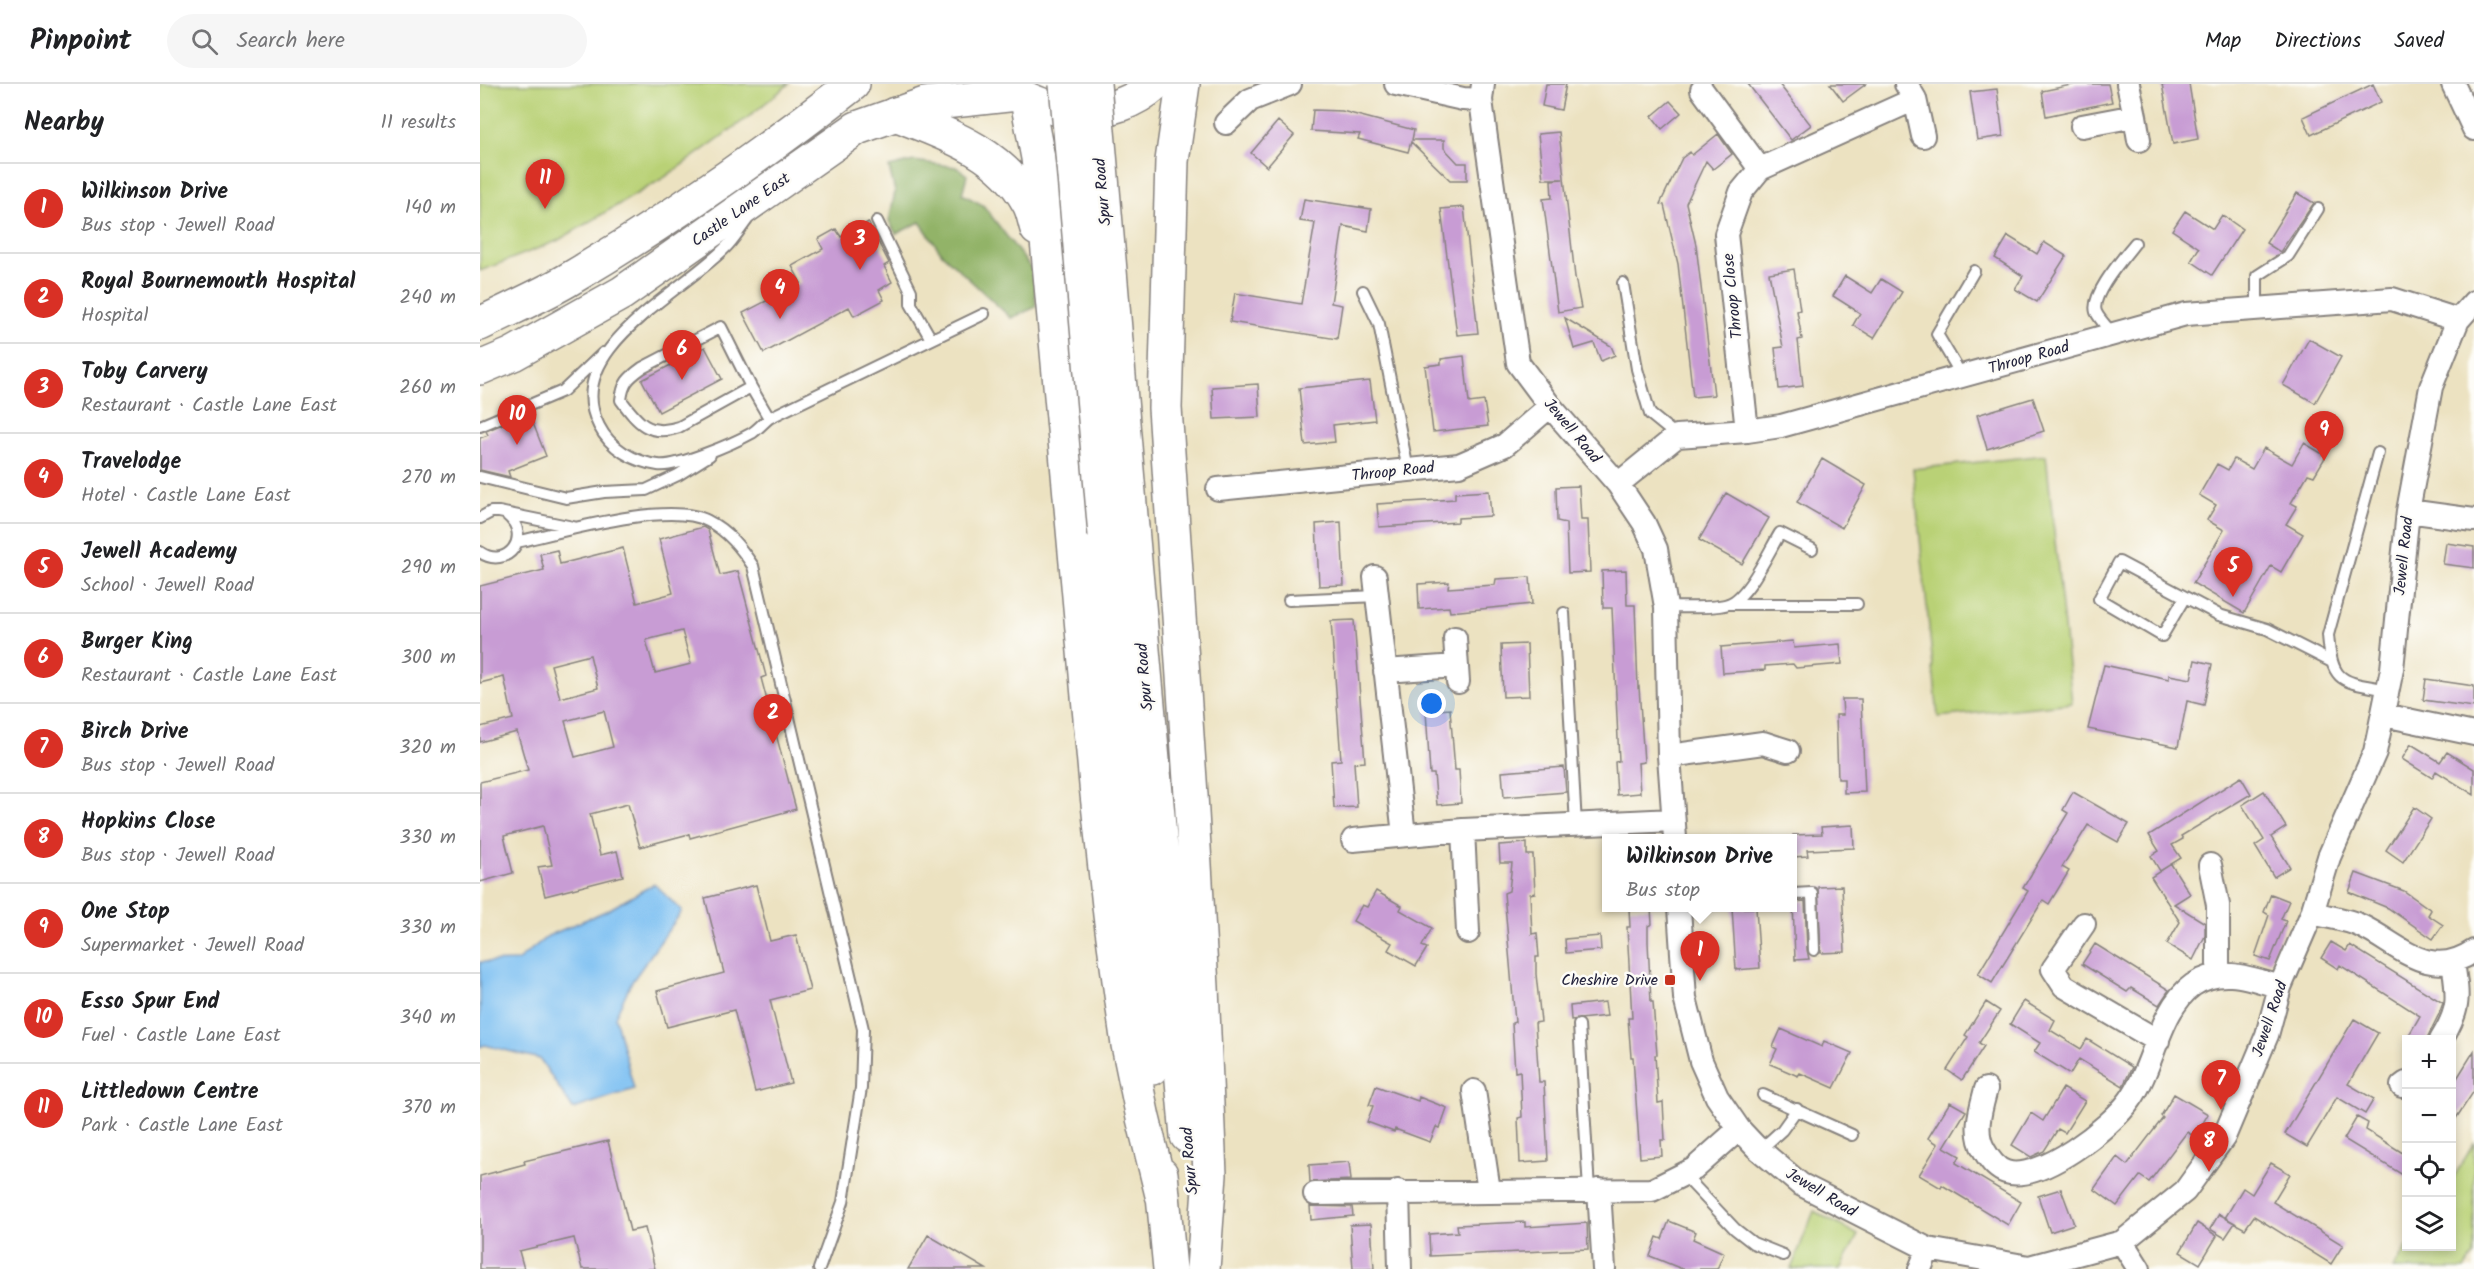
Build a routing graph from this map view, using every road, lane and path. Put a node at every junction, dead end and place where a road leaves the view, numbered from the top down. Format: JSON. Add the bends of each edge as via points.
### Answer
{"nodes":[{"id":1,"x":853,"y":84,"type":"edge"},
{"id":2,"x":1066,"y":84,"type":"edge"},
{"id":3,"x":1094,"y":84,"type":"edge"},
{"id":4,"x":1155,"y":84,"type":"edge"},
{"id":5,"x":1183,"y":84,"type":"edge"},
{"id":6,"x":1193,"y":84,"type":"edge"},
{"id":7,"x":1290,"y":84,"type":"edge"},
{"id":8,"x":1396,"y":84,"type":"edge"},
{"id":9,"x":2128,"y":84,"type":"edge"},
{"id":10,"x":2453,"y":84,"type":"edge"},
{"id":11,"x":1702,"y":90,"type":"dead end"},
{"id":12,"x":1910,"y":91,"type":"edge"},
{"id":13,"x":1482,"y":92,"type":"edge"},
{"id":14,"x":1016,"y":93,"type":"edge"},
{"id":15,"x":895,"y":114,"type":"junction"},
{"id":16,"x":2135,"y":116,"type":"junction"},
{"id":17,"x":1226,"y":123,"type":"dead end"},
{"id":18,"x":2082,"y":126,"type":"dead end"},
{"id":19,"x":2474,"y":129,"type":"edge"},
{"id":20,"x":1923,"y":136,"type":"dead end"},
{"id":21,"x":2139,"y":140,"type":"dead end"},
{"id":22,"x":1175,"y":143,"type":"junction"},
{"id":23,"x":1760,"y":169,"type":"junction"},
{"id":24,"x":771,"y":189,"type":"junction"},
{"id":25,"x":2318,"y":209,"type":"dead end"},
{"id":26,"x":878,"y":221,"type":"dead end"},
{"id":27,"x":2134,"y":243,"type":"dead end"},
{"id":28,"x":1050,"y":270,"type":"junction"},
{"id":29,"x":1974,"y":271,"type":"dead end"},
{"id":30,"x":1623,"y":283,"type":"dead end"},
{"id":31,"x":1363,"y":291,"type":"dead end"},
{"id":32,"x":2474,"y":302,"type":"edge"},
{"id":33,"x":2257,"y":309,"type":"junction"},
{"id":34,"x":984,"y":314,"type":"dead end"},
{"id":35,"x":2458,"y":320,"type":"junction"},
{"id":36,"x":480,"y":324,"type":"edge"},
{"id":37,"x":2113,"y":334,"type":"junction"},
{"id":38,"x":932,"y":339,"type":"junction"},
{"id":39,"x":610,"y":347,"type":"junction"},
{"id":40,"x":480,"y":368,"type":"edge"},
{"id":41,"x":1962,"y":376,"type":"junction"},
{"id":42,"x":751,"y":387,"type":"junction"},
{"id":43,"x":1550,"y":406,"type":"junction"},
{"id":44,"x":769,"y":418,"type":"junction"},
{"id":45,"x":480,"y":426,"type":"edge"},
{"id":46,"x":1747,"y":431,"type":"junction"},
{"id":47,"x":1677,"y":436,"type":"junction"},
{"id":48,"x":715,"y":451,"type":"junction"},
{"id":49,"x":2378,"y":453,"type":"dead end"},
{"id":50,"x":1408,"y":470,"type":"junction"},
{"id":51,"x":480,"y":477,"type":"edge"},
{"id":52,"x":1618,"y":484,"type":"junction"},
{"id":53,"x":1218,"y":489,"type":"dead end"},
{"id":54,"x":480,"y":506,"type":"edge"},
{"id":55,"x":2408,"y":511,"type":"junction"},
{"id":56,"x":491,"y":512,"type":"junction"},
{"id":57,"x":507,"y":515,"type":"junction"},
{"id":58,"x":480,"y":518,"type":"edge"},
{"id":59,"x":2474,"y":520,"type":"edge"},
{"id":60,"x":578,"y":528,"type":"junction"},
{"id":61,"x":1119,"y":532,"type":"junction"},
{"id":62,"x":517,"y":542,"type":"junction"},
{"id":63,"x":1812,"y":549,"type":"dead end"},
{"id":64,"x":480,"y":552,"type":"edge"},
{"id":65,"x":1376,"y":587,"type":"joint"},
{"id":66,"x":2185,"y":597,"type":"junction"},
{"id":67,"x":1289,"y":600,"type":"dead end"},
{"id":68,"x":1728,"y":604,"type":"junction"},
{"id":69,"x":1857,"y":604,"type":"dead end"},
{"id":70,"x":1666,"y":607,"type":"junction"},
{"id":71,"x":1564,"y":613,"type":"dead end"},
{"id":72,"x":1455,"y":638,"type":"dead end"},
{"id":73,"x":2330,"y":661,"type":"junction"},
{"id":74,"x":1385,"y":671,"type":"junction"},
{"id":75,"x":2388,"y":690,"type":"junction"},
{"id":76,"x":2384,"y":715,"type":"junction"},
{"id":77,"x":2474,"y":734,"type":"edge"},
{"id":78,"x":1788,"y":752,"type":"dead end"},
{"id":79,"x":1669,"y":756,"type":"junction"},
{"id":80,"x":1576,"y":825,"type":"junction"},
{"id":81,"x":1674,"y":829,"type":"edge"},
{"id":82,"x":1463,"y":830,"type":"junction"},
{"id":83,"x":1404,"y":836,"type":"junction"},
{"id":84,"x":1353,"y":840,"type":"dead end"},
{"id":85,"x":2210,"y":865,"type":"dead end"},
{"id":86,"x":1797,"y":894,"type":"edge"},
{"id":87,"x":1679,"y":912,"type":"edge"},
{"id":88,"x":2312,"y":914,"type":"junction"},
{"id":89,"x":2084,"y":924,"type":"dead end"},
{"id":90,"x":1468,"y":932,"type":"dead end"},
{"id":91,"x":1814,"y":950,"type":"dead end"},
{"id":92,"x":2474,"y":951,"type":"edge"},
{"id":93,"x":2453,"y":962,"type":"junction"},
{"id":94,"x":2220,"y":974,"type":"junction"},
{"id":95,"x":2280,"y":987,"type":"junction"},
{"id":96,"x":1579,"y":1025,"type":"dead end"},
{"id":97,"x":2444,"y":1035,"type":"edge"},
{"id":98,"x":2158,"y":1041,"type":"junction"},
{"id":99,"x":1986,"y":1089,"type":"dead end"},
{"id":100,"x":1474,"y":1091,"type":"dead end"},
{"id":101,"x":1763,"y":1095,"type":"dead end"},
{"id":102,"x":1797,"y":1109,"type":"junction"},
{"id":103,"x":1738,"y":1129,"type":"junction"},
{"id":104,"x":1852,"y":1135,"type":"dead end"},
{"id":105,"x":1760,"y":1150,"type":"junction"},
{"id":106,"x":1683,"y":1174,"type":"junction"},
{"id":107,"x":1594,"y":1190,"type":"junction"},
{"id":108,"x":1398,"y":1191,"type":"junction"},
{"id":109,"x":1489,"y":1191,"type":"junction"},
{"id":110,"x":1315,"y":1194,"type":"dead end"},
{"id":111,"x":1162,"y":1195,"type":"junction"},
{"id":112,"x":2122,"y":1242,"type":"junction"},
{"id":113,"x":1783,"y":1255,"type":"dead end"},
{"id":114,"x":1924,"y":1259,"type":"edge"},
{"id":115,"x":819,"y":1269,"type":"edge"},
{"id":116,"x":1170,"y":1269,"type":"edge"},
{"id":117,"x":1201,"y":1269,"type":"edge"},
{"id":118,"x":1400,"y":1269,"type":"edge"},
{"id":119,"x":1604,"y":1269,"type":"edge"},
{"id":120,"x":2139,"y":1269,"type":"edge"}],
"edges":[{"from":1,"to":36,"type":"main road","via":[[705,193],[564,281]]},
{"from":2,"to":61,"type":"main road","name":"Spur Road","bridge":true},
{"from":3,"to":61,"type":"main road","name":"Spur Road","bridge":true},
{"from":4,"to":14,"type":"main road","via":[[1120,105],[1089,111],[1057,110]]},
{"from":5,"to":22,"type":"main road"},
{"from":6,"to":22,"type":"main road"},
{"from":7,"to":17,"type":"street","via":[[1250,100]]},
{"from":8,"to":13,"type":"street","name":"Jewell Road","via":[[1463,99]]},
{"from":9,"to":16,"type":"street"},
{"from":10,"to":19,"type":"street"},
{"from":11,"to":23,"type":"street"},
{"from":12,"to":20,"type":"street","name":"Throop Close"},
{"from":12,"to":23,"type":"street","name":"Throop Close"},
{"from":13,"to":43,"type":"street","name":"Jewell Road","via":[[1518,363]]},
{"from":14,"to":15,"type":"main road","name":"Castle Lane East","via":[[925,104]]},
{"from":14,"to":28,"type":"main road","via":[[1038,158]]},
{"from":15,"to":24,"type":"main road","name":"Castle Lane East","via":[[857,129]]},
{"from":15,"to":28,"type":"main road","via":[[976,148],[1002,167],[1029,202]]},
{"from":16,"to":18,"type":"street"},
{"from":16,"to":21,"type":"street"},
{"from":22,"to":117,"type":"main road","via":[[1165,408],[1191,795],[1210,1175]]},
{"from":23,"to":46,"type":"street","name":"Throop Close","via":[[1742,192],[1726,234]]},
{"from":24,"to":39,"type":"lane","via":[[727,246]]},
{"from":24,"to":40,"type":"main road","name":"Castle Lane East","via":[[622,293],[513,354]]},
{"from":25,"to":33,"type":"lane","via":[[2288,256],[2257,276]]},
{"from":26,"to":38,"type":"lane","via":[[911,291],[911,304]]},
{"from":27,"to":37,"type":"lane","via":[[2103,285],[2096,302],[2096,311]]},
{"from":28,"to":111,"type":"main road","via":[[1110,915],[1128,1045]]},
{"from":29,"to":41,"type":"lane","via":[[1937,334]]},
{"from":30,"to":47,"type":"lane","via":[[1637,369],[1650,414]]},
{"from":31,"to":50,"type":"lane","via":[[1379,324]]},
{"from":32,"to":35,"type":"street","name":"Jewell Road"},
{"from":33,"to":35,"type":"street","name":"Throop Road","via":[[2392,299]]},
{"from":33,"to":37,"type":"street","name":"Throop Road","via":[[2186,314]]},
{"from":34,"to":38,"type":"lane"},
{"from":35,"to":55,"type":"street","name":"Jewell Road","via":[[2431,387]]},
{"from":37,"to":41,"type":"street","name":"Throop Road"},
{"from":38,"to":44,"type":"lane"},
{"from":39,"to":45,"type":"lane","via":[[563,391]]},
{"from":39,"to":48,"type":"lane","via":[[590,395],[593,414],[603,433],[620,451],[660,466]]},
{"from":41,"to":46,"type":"street","name":"Throop Road","via":[[1781,426]]},
{"from":42,"to":42,"type":"lane","via":[[721,327],[642,368],[623,386],[621,400],[636,421],[655,431],[669,431]]},
{"from":42,"to":44,"type":"lane"},
{"from":43,"to":50,"type":"street","name":"Throop Road","via":[[1505,445],[1459,465]]},
{"from":43,"to":52,"type":"street","name":"Jewell Road"},
{"from":44,"to":48,"type":"lane","via":[[753,432]]},
{"from":46,"to":47,"type":"street","name":"Throop Road"},
{"from":47,"to":52,"type":"street"},
{"from":48,"to":51,"type":"lane","via":[[646,490],[566,498]]},
{"from":49,"to":73,"type":"lane","via":[[2328,635]]},
{"from":50,"to":53,"type":"street","name":"Throop Road"},
{"from":52,"to":70,"type":"street","name":"Jewell Road","via":[[1656,549]]},
{"from":54,"to":56,"type":"lane"},
{"from":55,"to":59,"type":"street"},
{"from":55,"to":75,"type":"street","name":"Jewell Road"},
{"from":56,"to":57,"type":"lane"},
{"from":56,"to":58,"type":"lane"},
{"from":57,"to":60,"type":"lane"},
{"from":57,"to":62,"type":"lane","via":[[517,526]]},
{"from":60,"to":62,"type":"lane"},
{"from":60,"to":115,"type":"lane","via":[[629,517],[674,514],[706,519],[727,534],[753,566],[863,1029],[861,1088],[843,1202]]},
{"from":61,"to":111,"type":"main road","name":"Spur Road"},
{"from":61,"to":117,"type":"main road","name":"Spur Road"},
{"from":62,"to":64,"type":"lane","via":[[502,557],[488,557]]},
{"from":63,"to":68,"type":"lane","via":[[1780,533],[1750,583]]},
{"from":65,"to":67,"type":"lane"},
{"from":65,"to":74,"type":"street"},
{"from":66,"to":66,"type":"lane","via":[[2119,562],[2099,599],[2162,636]]},
{"from":66,"to":73,"type":"lane","via":[[2219,615],[2267,629]]},
{"from":68,"to":69,"type":"lane"},
{"from":68,"to":70,"type":"lane"},
{"from":70,"to":79,"type":"street","name":"Jewell Road"},
{"from":71,"to":80,"type":"lane"},
{"from":72,"to":74,"type":"street","via":[[1458,674]]},
{"from":73,"to":75,"type":"lane","via":[[2334,671],[2352,683]]},
{"from":74,"to":83,"type":"street"},
{"from":75,"to":76,"type":"street","name":"Jewell Road"},
{"from":76,"to":77,"type":"street"},
{"from":76,"to":88,"type":"street","name":"Jewell Road","via":[[2375,752],[2329,857]]},
{"from":78,"to":79,"type":"street","via":[[1763,743]]},
{"from":79,"to":81,"type":"street","name":"Jewell Road"},
{"from":80,"to":81,"type":"street"},
{"from":80,"to":82,"type":"street"},
{"from":82,"to":83,"type":"street"},
{"from":82,"to":90,"type":"street"},
{"from":83,"to":84,"type":"street"},
{"from":85,"to":94,"type":"street","via":[[2218,905]]},
{"from":86,"to":91,"type":"lane","via":[[1812,892]]},
{"from":87,"to":103,"type":"street","name":"Jewell Road","via":[[1685,998],[1701,1062]]},
{"from":88,"to":93,"type":"street","via":[[2360,925],[2406,954]]},
{"from":88,"to":95,"type":"street","name":"Jewell Road"},
{"from":89,"to":98,"type":"street","via":[[2053,969],[2064,986]]},
{"from":92,"to":93,"type":"street"},
{"from":93,"to":97,"type":"street","via":[[2456,1011]]},
{"from":94,"to":95,"type":"street","via":[[2241,975]]},
{"from":94,"to":98,"type":"street","via":[[2184,993],[2169,1014]]},
{"from":95,"to":112,"type":"street","name":"Jewell Road","via":[[2267,1035],[2224,1137],[2185,1191]]},
{"from":96,"to":107,"type":"lane"},
{"from":98,"to":99,"type":"street","via":[[2132,1098],[2118,1116],[2071,1153],[2028,1173],[2003,1172],[1983,1149],[1979,1119]]},
{"from":100,"to":109,"type":"street"},
{"from":101,"to":102,"type":"lane"},
{"from":102,"to":104,"type":"lane"},
{"from":102,"to":105,"type":"lane"},
{"from":103,"to":105,"type":"street","name":"Jewell Road"},
{"from":103,"to":106,"type":"street","via":[[1694,1169]]},
{"from":105,"to":114,"type":"street","name":"Jewell Road","via":[[1800,1184]]},
{"from":106,"to":107,"type":"street","via":[[1652,1190]]},
{"from":106,"to":113,"type":"lane","via":[[1735,1229],[1753,1243]]},
{"from":107,"to":109,"type":"street"},
{"from":107,"to":119,"type":"street"},
{"from":108,"to":109,"type":"street"},
{"from":108,"to":110,"type":"street"},
{"from":108,"to":118,"type":"street"},
{"from":111,"to":116,"type":"main road","name":"Spur Road"},
{"from":112,"to":114,"type":"street","name":"Jewell Road","via":[[2029,1267]]},
{"from":112,"to":120,"type":"street"}]}
